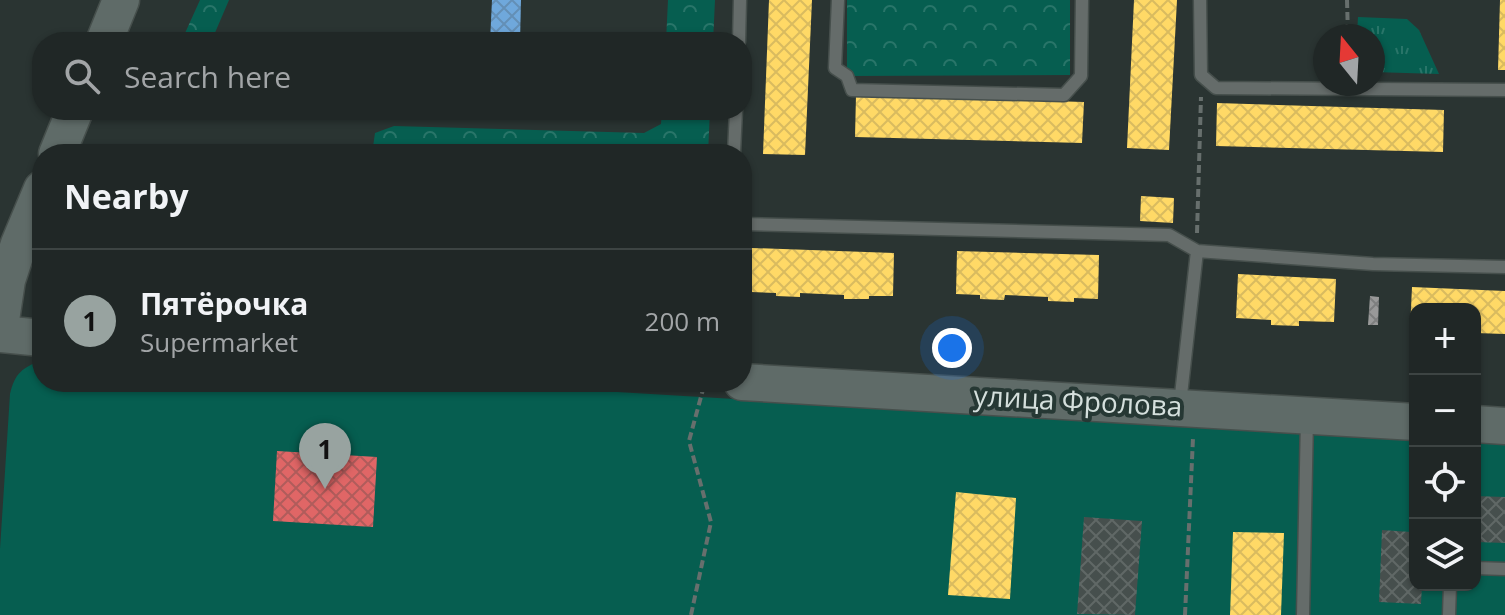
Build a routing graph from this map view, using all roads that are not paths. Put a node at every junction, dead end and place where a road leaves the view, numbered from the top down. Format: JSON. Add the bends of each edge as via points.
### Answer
{"nodes":[{"id":1,"x":121,"y":0,"type":"edge"},
{"id":2,"x":740,"y":0,"type":"edge"},
{"id":3,"x":838,"y":0,"type":"edge"},
{"id":4,"x":1082,"y":0,"type":"edge"},
{"id":5,"x":1200,"y":0,"type":"edge"},
{"id":6,"x":108,"y":32,"type":"edge"},
{"id":7,"x":739,"y":32,"type":"edge"},
{"id":8,"x":1505,"y":90,"type":"edge"},
{"id":9,"x":71,"y":120,"type":"edge"},
{"id":10,"x":736,"y":120,"type":"edge"},
{"id":11,"x":61,"y":144,"type":"edge"},
{"id":12,"x":734,"y":144,"type":"edge"},
{"id":13,"x":32,"y":213,"type":"edge"},
{"id":14,"x":752,"y":224,"type":"edge"},
{"id":15,"x":1197,"y":251,"type":"junction"},
{"id":16,"x":1505,"y":267,"type":"edge"},
{"id":17,"x":0,"y":327,"type":"edge"},
{"id":18,"x":0,"y":334,"type":"edge"},
{"id":19,"x":32,"y":337,"type":"edge"},
{"id":20,"x":752,"y":383,"type":"edge"},
{"id":21,"x":1187,"y":408,"type":"junction"},
{"id":22,"x":1307,"y":417,"type":"junction"},
{"id":23,"x":1409,"y":422,"type":"edge"},
{"id":24,"x":1481,"y":424,"type":"edge"},
{"id":25,"x":1505,"y":426,"type":"edge"},
{"id":26,"x":1481,"y":568,"type":"edge"},
{"id":27,"x":1505,"y":569,"type":"edge"},
{"id":28,"x":1450,"y":591,"type":"edge"},
{"id":29,"x":1303,"y":615,"type":"edge"},
{"id":30,"x":1449,"y":615,"type":"edge"}],
"edges":[{"from":1,"to":6,"type":"street"},
{"from":2,"to":7,"type":"lane"},
{"from":3,"to":4,"type":"lane","via":[[835,68],[847,76],[852,90],[1064,95],[1081,76]]},
{"from":5,"to":8,"type":"lane","via":[[1201,75],[1216,88]]},
{"from":9,"to":11,"type":"street"},
{"from":10,"to":12,"type":"lane"},
{"from":13,"to":17,"type":"street","via":[[7,280]]},
{"from":14,"to":15,"type":"lane","via":[[1169,235]]},
{"from":15,"to":16,"type":"lane"},
{"from":15,"to":21,"type":"lane"},
{"from":18,"to":19,"type":"street"},
{"from":20,"to":21,"type":"street","name":"улица Фролова"},
{"from":21,"to":22,"type":"street","name":"улица Фролова"},
{"from":22,"to":23,"type":"street","name":"улица Фролова"},
{"from":22,"to":29,"type":"lane"},
{"from":24,"to":25,"type":"street"},
{"from":26,"to":27,"type":"lane"},
{"from":28,"to":30,"type":"lane"}]}
